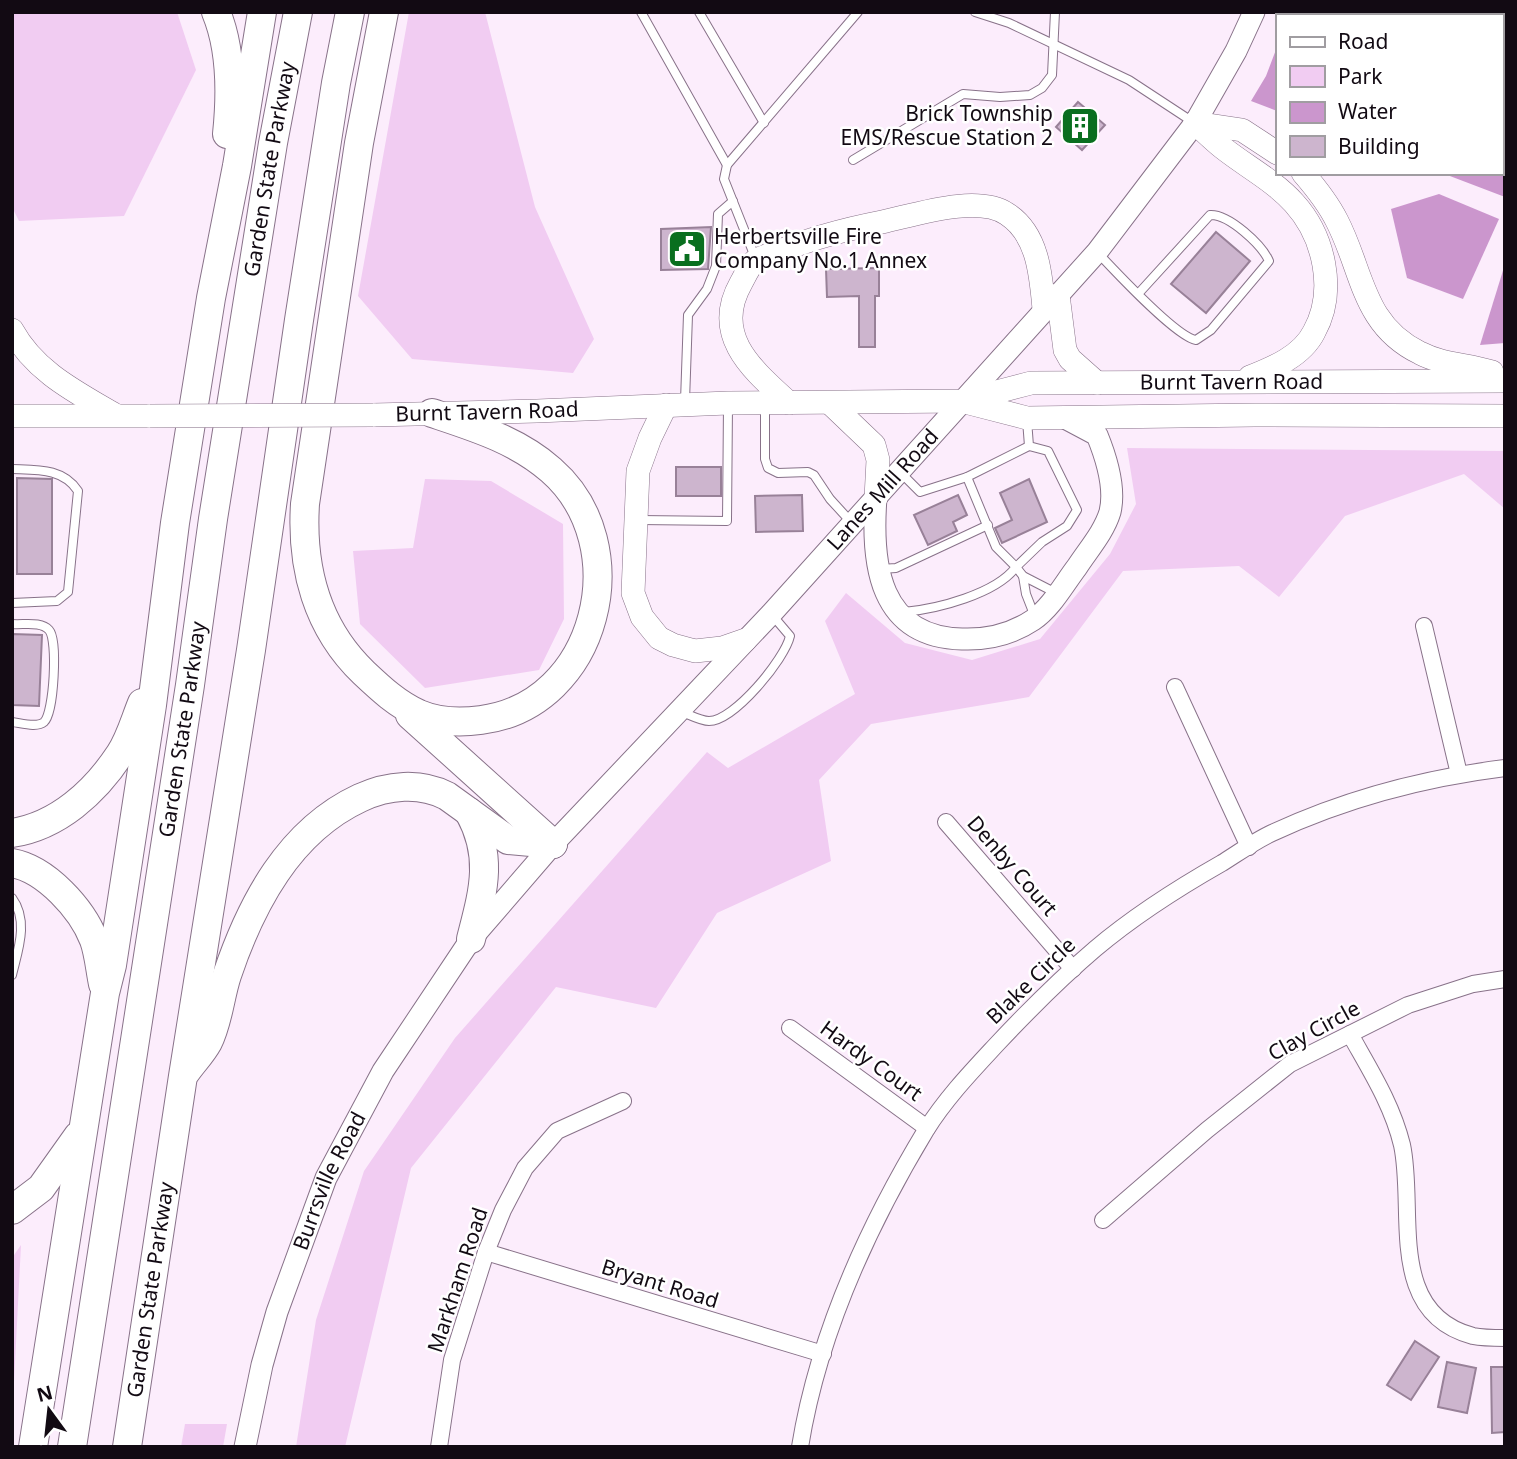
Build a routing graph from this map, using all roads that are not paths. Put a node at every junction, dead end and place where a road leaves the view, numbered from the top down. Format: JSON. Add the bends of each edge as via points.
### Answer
{"nodes":[{"id":1,"x":216,"y":12,"type":"edge"},
{"id":2,"x":262,"y":12,"type":"edge"},
{"id":3,"x":298,"y":12,"type":"edge"},
{"id":4,"x":350,"y":12,"type":"edge"},
{"id":5,"x":384,"y":12,"type":"edge"},
{"id":6,"x":641,"y":12,"type":"edge"},
{"id":7,"x":699,"y":12,"type":"edge"},
{"id":8,"x":858,"y":12,"type":"edge"},
{"id":9,"x":975,"y":12,"type":"edge"},
{"id":10,"x":1055,"y":12,"type":"edge"},
{"id":11,"x":1254,"y":12,"type":"edge"},
{"id":12,"x":1053,"y":43,"type":"junction"},
{"id":13,"x":764,"y":123,"type":"junction"},
{"id":14,"x":1195,"y":123,"type":"junction"},
{"id":15,"x":1276,"y":152,"type":"edge"},
{"id":16,"x":853,"y":160,"type":"dead end"},
{"id":17,"x":727,"y":165,"type":"junction"},
{"id":18,"x":1305,"y":175,"type":"edge"},
{"id":19,"x":733,"y":201,"type":"junction"},
{"id":20,"x":1097,"y":252,"type":"junction"},
{"id":21,"x":756,"y":260,"type":"junction"},
{"id":22,"x":1139,"y":294,"type":"junction"},
{"id":23,"x":211,"y":298,"type":"junction"},
{"id":24,"x":1051,"y":302,"type":"junction"},
{"id":25,"x":12,"y":330,"type":"edge"},
{"id":26,"x":1505,"y":379,"type":"edge"},
{"id":27,"x":1239,"y":381,"type":"junction"},
{"id":28,"x":1097,"y":383,"type":"junction"},
{"id":29,"x":962,"y":401,"type":"junction"},
{"id":30,"x":728,"y":403,"type":"junction"},
{"id":31,"x":765,"y":403,"type":"junction"},
{"id":32,"x":789,"y":403,"type":"junction"},
{"id":33,"x":675,"y":404,"type":"junction"},
{"id":34,"x":831,"y":404,"type":"junction"},
{"id":35,"x":432,"y":413,"type":"junction"},
{"id":36,"x":115,"y":415,"type":"junction"},
{"id":37,"x":12,"y":416,"type":"edge"},
{"id":38,"x":1505,"y":416,"type":"edge"},
{"id":39,"x":1027,"y":418,"type":"junction"},
{"id":40,"x":1065,"y":418,"type":"junction"},
{"id":41,"x":1028,"y":446,"type":"junction"},
{"id":42,"x":12,"y":469,"type":"edge"},
{"id":43,"x":900,"y":472,"type":"junction"},
{"id":44,"x":967,"y":477,"type":"junction"},
{"id":45,"x":876,"y":498,"type":"junction"},
{"id":46,"x":636,"y":520,"type":"junction"},
{"id":47,"x":852,"y":524,"type":"junction"},
{"id":48,"x":988,"y":525,"type":"junction"},
{"id":49,"x":1016,"y":567,"type":"junction"},
{"id":50,"x":878,"y":568,"type":"junction"},
{"id":51,"x":1023,"y":576,"type":"junction"},
{"id":52,"x":1058,"y":594,"type":"junction"},
{"id":53,"x":12,"y":603,"type":"edge"},
{"id":54,"x":898,"y":613,"type":"junction"},
{"id":55,"x":771,"y":614,"type":"junction"},
{"id":56,"x":1035,"y":619,"type":"junction"},
{"id":57,"x":12,"y":625,"type":"edge"},
{"id":58,"x":1424,"y":626,"type":"dead end"},
{"id":59,"x":746,"y":640,"type":"junction"},
{"id":60,"x":156,"y":668,"type":"junction"},
{"id":61,"x":1175,"y":687,"type":"dead end"},
{"id":62,"x":390,"y":697,"type":"junction"},
{"id":63,"x":680,"y":711,"type":"junction"},
{"id":64,"x":12,"y":722,"type":"edge"},
{"id":65,"x":1505,"y":768,"type":"edge"},
{"id":66,"x":1459,"y":774,"type":"junction"},
{"id":67,"x":469,"y":812,"type":"junction"},
{"id":68,"x":946,"y":822,"type":"dead end"},
{"id":69,"x":12,"y":833,"type":"edge"},
{"id":70,"x":553,"y":844,"type":"junction"},
{"id":71,"x":1249,"y":847,"type":"junction"},
{"id":72,"x":12,"y":863,"type":"edge"},
{"id":73,"x":12,"y":898,"type":"edge"},
{"id":74,"x":471,"y":939,"type":"junction"},
{"id":75,"x":1073,"y":969,"type":"junction"},
{"id":76,"x":12,"y":975,"type":"edge"},
{"id":77,"x":1505,"y":979,"type":"edge"},
{"id":78,"x":105,"y":993,"type":"junction"},
{"id":79,"x":790,"y":1028,"type":"dead end"},
{"id":80,"x":1350,"y":1034,"type":"junction"},
{"id":81,"x":183,"y":1076,"type":"junction"},
{"id":82,"x":623,"y":1101,"type":"dead end"},
{"id":83,"x":83,"y":1128,"type":"junction"},
{"id":84,"x":927,"y":1128,"type":"junction"},
{"id":85,"x":12,"y":1210,"type":"edge"},
{"id":86,"x":1103,"y":1220,"type":"dead end"},
{"id":87,"x":486,"y":1252,"type":"junction"},
{"id":88,"x":1505,"y":1338,"type":"edge"},
{"id":89,"x":823,"y":1354,"type":"junction"},
{"id":90,"x":33,"y":1447,"type":"edge"},
{"id":91,"x":72,"y":1447,"type":"edge"},
{"id":92,"x":127,"y":1447,"type":"edge"},
{"id":93,"x":246,"y":1447,"type":"edge"},
{"id":94,"x":439,"y":1447,"type":"edge"},
{"id":95,"x":800,"y":1447,"type":"edge"}],
"edges":[{"from":1,"to":23,"type":"highway","via":[[228,65],[229,122]]},
{"from":2,"to":23,"type":"highway"},
{"from":3,"to":91,"type":"highway","name":"Garden State Parkway","via":[[273,143]]},
{"from":4,"to":81,"type":"highway","name":"Garden State Parkway"},
{"from":5,"to":62,"type":"highway","via":[[359,143],[303,534],[317,603],[336,641]]},
{"from":6,"to":17,"type":"lane"},
{"from":7,"to":13,"type":"lane"},
{"from":8,"to":13,"type":"lane"},
{"from":9,"to":12,"type":"lane"},
{"from":10,"to":12,"type":"lane"},
{"from":11,"to":14,"type":"main road","name":"Lanes Mill Road"},
{"from":12,"to":14,"type":"lane","via":[[1129,80]]},
{"from":12,"to":16,"type":"lane","via":[[1052,75],[1042,88],[1030,95],[963,94]]},
{"from":13,"to":17,"type":"lane"},
{"from":14,"to":15,"type":"main road","via":[[1242,130]]},
{"from":14,"to":20,"type":"main road","name":"Lanes Mill Road"},
{"from":14,"to":27,"type":"main road","via":[[1273,181],[1296,205],[1311,227],[1326,277],[1314,333],[1276,367]]},
{"from":17,"to":19,"type":"lane","via":[[724,179]]},
{"from":18,"to":26,"type":"main road","via":[[1334,215],[1377,317],[1398,341],[1448,364],[1477,367]]},
{"from":19,"to":21,"type":"lane"},
{"from":19,"to":33,"type":"lane","via":[[718,214],[716,266],[688,315]]},
{"from":20,"to":22,"type":"lane"},
{"from":20,"to":24,"type":"main road","name":"Lanes Mill Road"},
{"from":21,"to":24,"type":"main road","via":[[859,226],[957,207],[991,206],[1019,223],[1028,236]]},
{"from":21,"to":32,"type":"main road","via":[[730,309],[732,333],[752,370]]},
{"from":22,"to":22,"type":"lane","via":[[1185,336],[1196,340],[1211,330],[1269,261],[1265,251],[1227,218],[1210,215]]},
{"from":23,"to":60,"type":"highway"},
{"from":24,"to":28,"type":"main road","via":[[1070,359]]},
{"from":24,"to":29,"type":"main road","name":"Lanes Mill Road"},
{"from":25,"to":36,"type":"main road","via":[[53,378]]},
{"from":26,"to":27,"type":"main road","name":"Burnt Tavern Road"},
{"from":27,"to":28,"type":"main road","name":"Burnt Tavern Road"},
{"from":28,"to":29,"type":"main road","name":"Burnt Tavern Road","via":[[1031,383]]},
{"from":29,"to":34,"type":"main road","name":"Burnt Tavern Road"},
{"from":29,"to":39,"type":"main road","name":"Burnt Tavern Road"},
{"from":29,"to":43,"type":"main road","name":"Lanes Mill Road"},
{"from":30,"to":31,"type":"main road","name":"Burnt Tavern Road"},
{"from":30,"to":33,"type":"main road","name":"Burnt Tavern Road"},
{"from":30,"to":46,"type":"lane","via":[[727,521]]},
{"from":31,"to":32,"type":"main road","name":"Burnt Tavern Road"},
{"from":31,"to":47,"type":"lane","via":[[768,468],[814,475]]},
{"from":32,"to":34,"type":"main road","name":"Burnt Tavern Road"},
{"from":33,"to":35,"type":"main road","name":"Burnt Tavern Road"},
{"from":33,"to":46,"type":"main road","via":[[650,438],[638,471]]},
{"from":34,"to":45,"type":"main road","via":[[874,445]]},
{"from":35,"to":36,"type":"main road","name":"Burnt Tavern Road","bridge":true},
{"from":35,"to":62,"type":"highway","via":[[520,446],[552,471],[578,504],[589,528],[596,552],[596,595],[592,622],[563,676],[519,710],[465,723],[435,720]]},
{"from":36,"to":37,"type":"main road","name":"Burnt Tavern Road"},
{"from":38,"to":40,"type":"main road","name":"Burnt Tavern Road"},
{"from":39,"to":40,"type":"main road","name":"Burnt Tavern Road"},
{"from":39,"to":41,"type":"lane"},
{"from":40,"to":52,"type":"main road","via":[[1097,435],[1111,496],[1110,513]]},
{"from":41,"to":44,"type":"lane"},
{"from":41,"to":49,"type":"lane","via":[[1048,451],[1077,510],[1067,526]]},
{"from":42,"to":53,"type":"lane","via":[[53,471],[78,491],[68,592],[57,601]]},
{"from":43,"to":44,"type":"lane","via":[[920,492]]},
{"from":43,"to":45,"type":"main road","name":"Lanes Mill Road"},
{"from":44,"to":48,"type":"lane"},
{"from":45,"to":47,"type":"main road","name":"Lanes Mill Road"},
{"from":45,"to":50,"type":"main road","via":[[873,534]]},
{"from":46,"to":59,"type":"main road","via":[[633,593],[642,617],[659,638],[695,651]]},
{"from":47,"to":55,"type":"main road","name":"Lanes Mill Road"},
{"from":48,"to":49,"type":"lane","via":[[996,547]]},
{"from":48,"to":50,"type":"lane","via":[[896,568]]},
{"from":49,"to":51,"type":"lane"},
{"from":49,"to":54,"type":"lane","via":[[1008,578],[953,603]]},
{"from":50,"to":54,"type":"main road"},
{"from":51,"to":52,"type":"lane"},
{"from":51,"to":56,"type":"lane"},
{"from":52,"to":56,"type":"main road"},
{"from":54,"to":56,"type":"main road","via":[[926,632],[949,639],[993,637]]},
{"from":55,"to":59,"type":"main road","name":"Lanes Mill Road"},
{"from":55,"to":63,"type":"lane","via":[[790,636],[787,649],[752,692],[730,713],[709,721]]},
{"from":57,"to":64,"type":"lane","via":[[40,625],[54,638],[49,715],[38,725]]},
{"from":58,"to":66,"type":"street"},
{"from":59,"to":63,"type":"main road","name":"Lanes Mill Road"},
{"from":60,"to":69,"type":"highway","via":[[121,752],[94,787],[65,814]]},
{"from":60,"to":78,"type":"highway"},
{"from":61,"to":71,"type":"street"},
{"from":62,"to":70,"type":"highway"},
{"from":63,"to":70,"type":"main road","name":"Lanes Mill Road"},
{"from":65,"to":66,"type":"street","name":"Blake Circle"},
{"from":66,"to":71,"type":"street","name":"Blake Circle","via":[[1380,791],[1271,833]]},
{"from":67,"to":70,"type":"highway","via":[[508,840]]},
{"from":67,"to":74,"type":"highway","via":[[486,866]]},
{"from":67,"to":81,"type":"highway","via":[[439,791],[411,786],[372,792],[313,828],[273,873],[248,919],[226,976],[209,1041]]},
{"from":68,"to":75,"type":"street","name":"Denby Court"},
{"from":70,"to":74,"type":"main road","name":"Lanes Mill Road"},
{"from":71,"to":75,"type":"street","name":"Blake Circle","via":[[1178,889]]},
{"from":72,"to":78,"type":"highway","via":[[58,888],[81,916],[94,941]]},
{"from":73,"to":76,"type":"lane","via":[[22,932]]},
{"from":74,"to":93,"type":"main road","name":"Burrsville Road","via":[[383,1072],[326,1178],[277,1312]]},
{"from":75,"to":84,"type":"street","name":"Blake Circle","via":[[961,1082]]},
{"from":77,"to":80,"type":"street","name":"Clay Circle","via":[[1473,984],[1408,1006]]},
{"from":78,"to":83,"type":"highway"},
{"from":79,"to":84,"type":"street","name":"Hardy Court"},
{"from":80,"to":86,"type":"street","name":"Clay Circle","via":[[1290,1064]]},
{"from":80,"to":88,"type":"street","via":[[1384,1093],[1399,1135],[1406,1175],[1407,1249],[1420,1292],[1450,1327],[1474,1336]]},
{"from":81,"to":92,"type":"highway","name":"Garden State Parkway"},
{"from":82,"to":87,"type":"street","name":"Markham Road","via":[[557,1131],[526,1168]]},
{"from":83,"to":85,"type":"highway","via":[[41,1188]]},
{"from":83,"to":90,"type":"highway"},
{"from":84,"to":89,"type":"street","name":"Blake Circle","via":[[852,1273]]},
{"from":87,"to":89,"type":"street","name":"Bryant Road"},
{"from":87,"to":94,"type":"street","name":"Markham Road","via":[[452,1360]]},
{"from":89,"to":95,"type":"street","name":"Blake Circle"}]}
